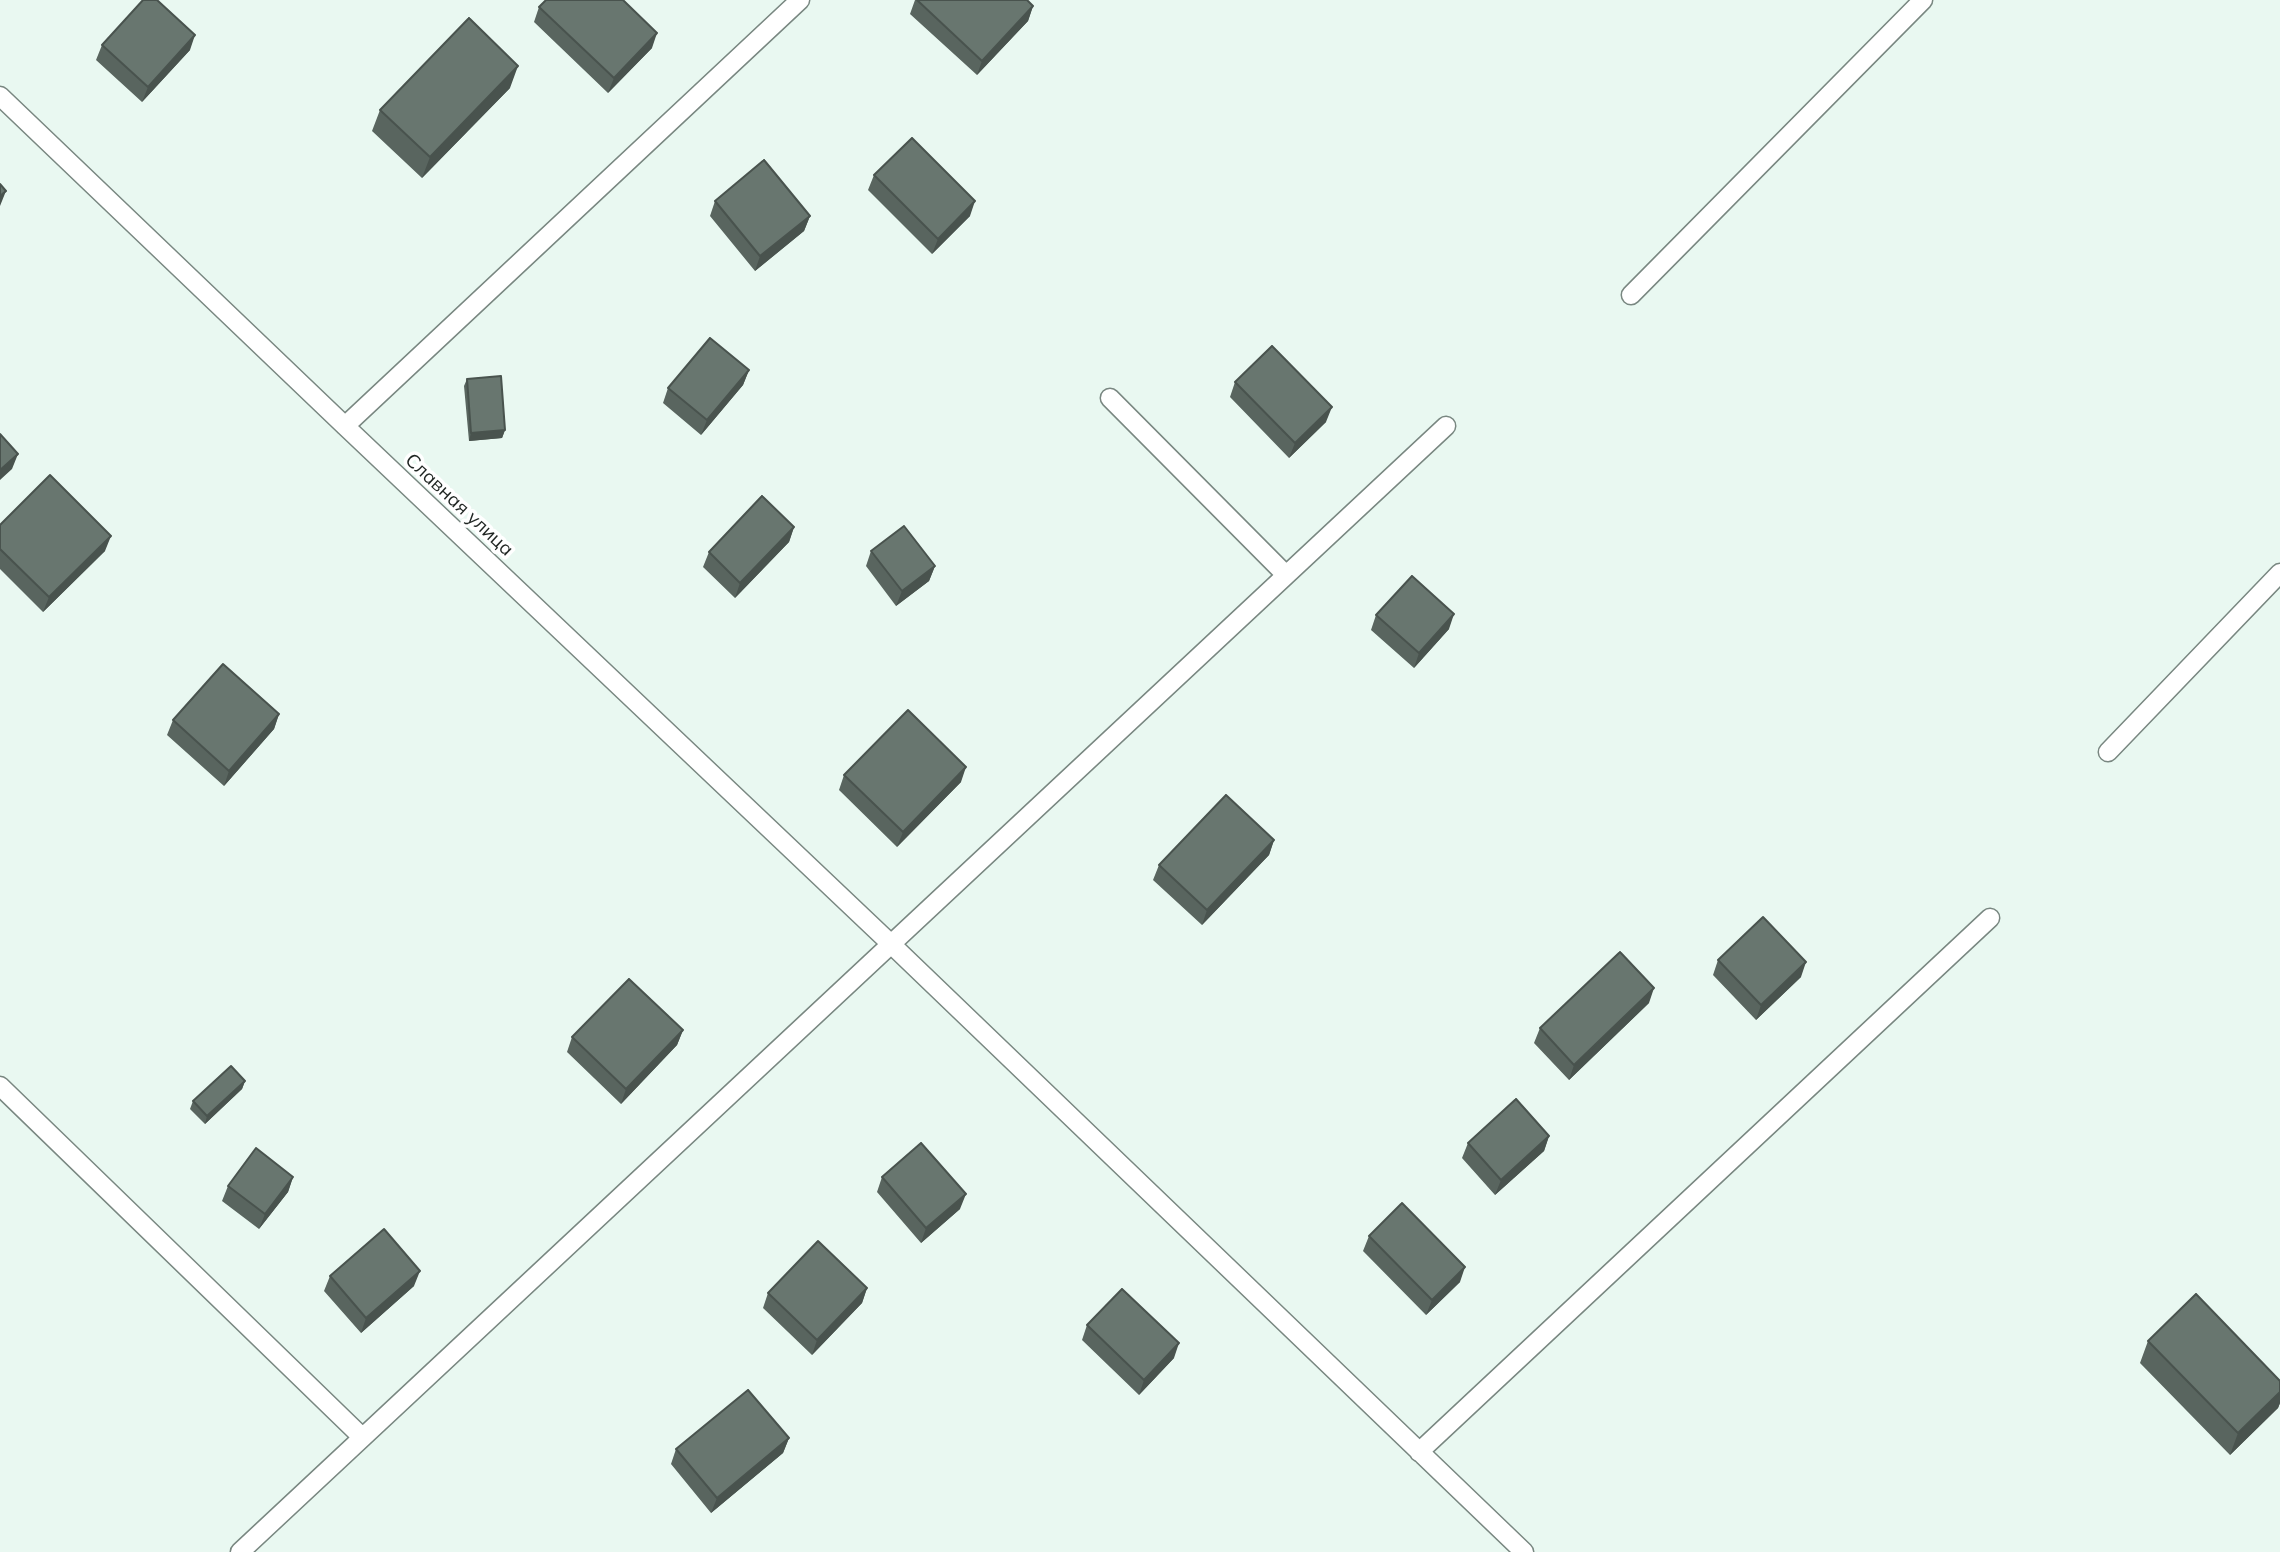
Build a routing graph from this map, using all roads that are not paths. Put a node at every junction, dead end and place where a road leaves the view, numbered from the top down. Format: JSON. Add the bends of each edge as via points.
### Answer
{"nodes":[{"id":1,"x":800,"y":0,"type":"edge"},
{"id":2,"x":1923,"y":0,"type":"edge"},
{"id":3,"x":0,"y":96,"type":"edge"},
{"id":4,"x":1631,"y":295,"type":"dead end"},
{"id":5,"x":1110,"y":398,"type":"dead end"},
{"id":6,"x":345,"y":426,"type":"junction"},
{"id":7,"x":1446,"y":426,"type":"dead end"},
{"id":8,"x":2280,"y":573,"type":"edge"},
{"id":9,"x":1286,"y":575,"type":"junction"},
{"id":10,"x":2108,"y":752,"type":"dead end"},
{"id":11,"x":1990,"y":918,"type":"dead end"},
{"id":12,"x":891,"y":944,"type":"junction"},
{"id":13,"x":0,"y":1086,"type":"edge"},
{"id":14,"x":362,"y":1437,"type":"junction"},
{"id":15,"x":1419,"y":1452,"type":"junction"},
{"id":16,"x":240,"y":1552,"type":"edge"},
{"id":17,"x":1524,"y":1552,"type":"edge"}],
"edges":[{"from":1,"to":6,"type":"lane"},
{"from":2,"to":4,"type":"lane"},
{"from":3,"to":6,"type":"lane","name":"Славная улица"},
{"from":5,"to":9,"type":"lane"},
{"from":6,"to":12,"type":"lane","name":"Славная улица"},
{"from":7,"to":9,"type":"lane"},
{"from":8,"to":10,"type":"lane"},
{"from":9,"to":12,"type":"lane"},
{"from":11,"to":15,"type":"lane"},
{"from":12,"to":14,"type":"lane"},
{"from":12,"to":15,"type":"lane","name":"Славная улица"},
{"from":13,"to":14,"type":"lane"},
{"from":14,"to":16,"type":"lane"},
{"from":15,"to":17,"type":"lane","name":"Славная улица"}]}
